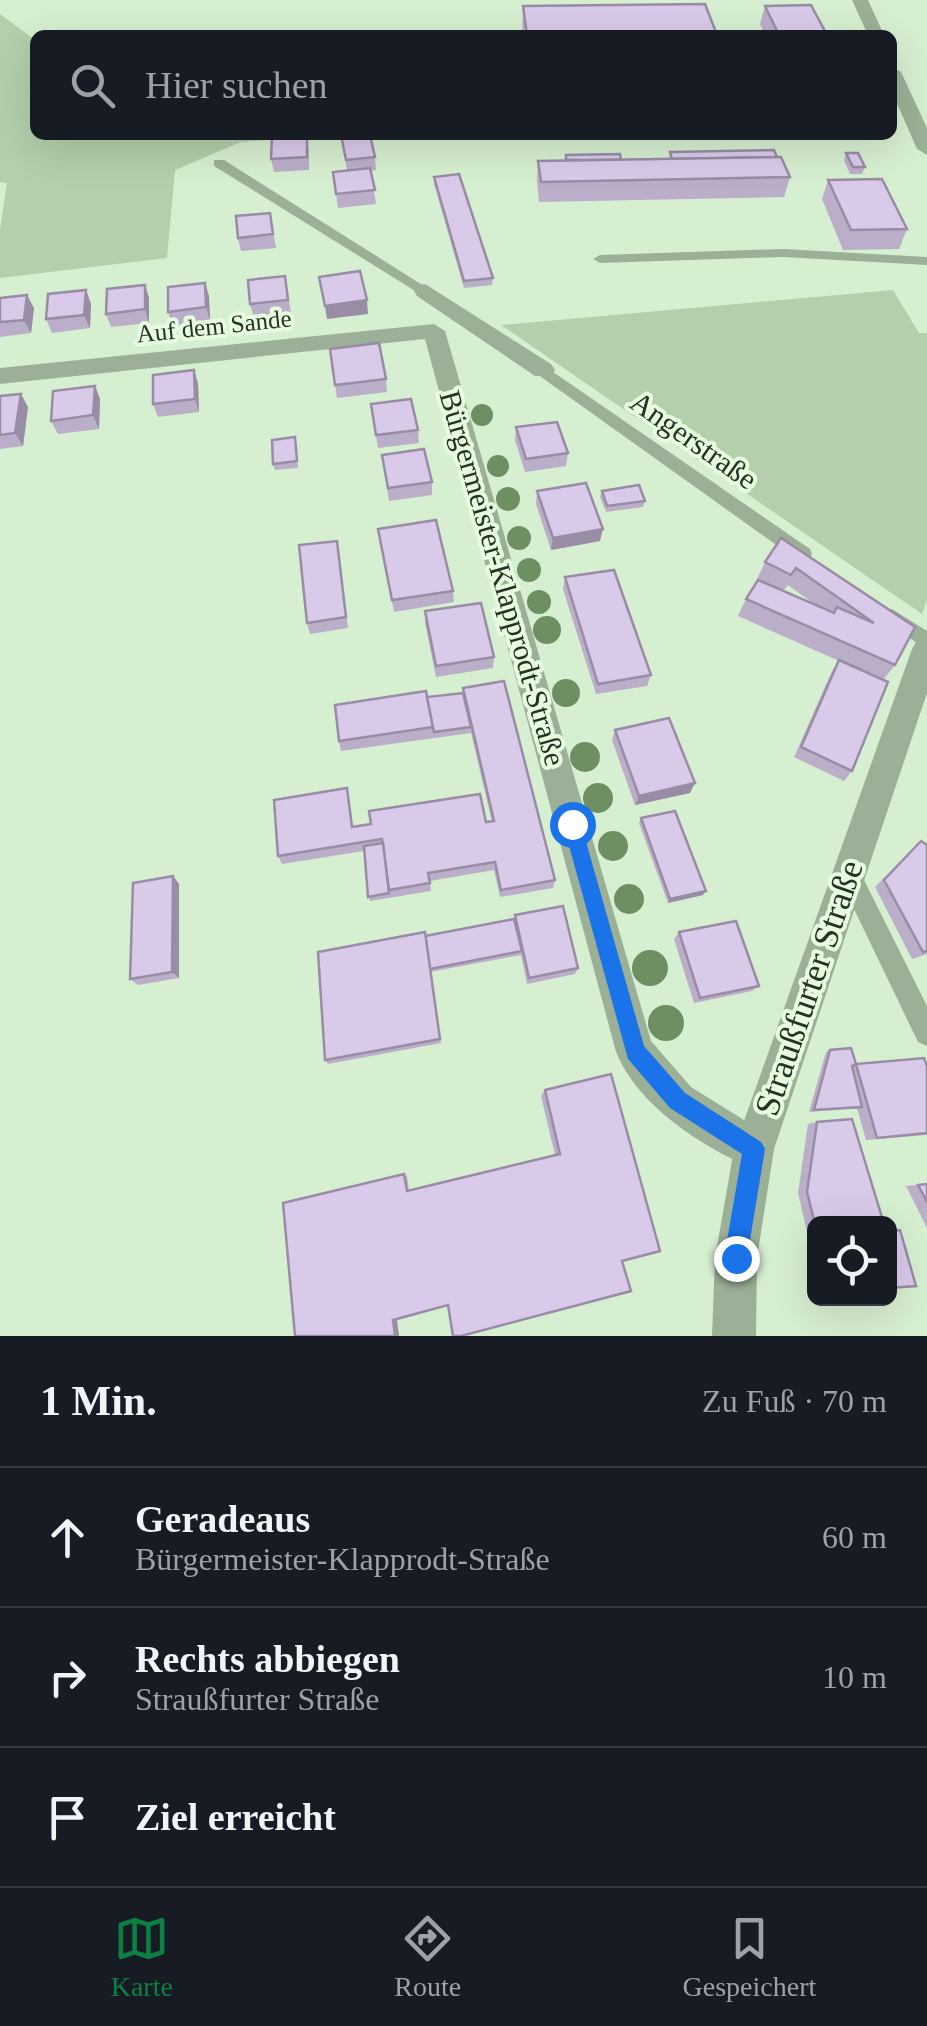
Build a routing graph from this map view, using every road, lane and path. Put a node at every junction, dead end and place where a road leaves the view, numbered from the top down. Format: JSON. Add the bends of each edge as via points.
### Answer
{"nodes":[{"id":1,"x":860,"y":0,"type":"edge"},
{"id":2,"x":874,"y":30,"type":"edge"},
{"id":3,"x":897,"y":83,"type":"edge"},
{"id":4,"x":927,"y":149,"type":"edge"},
{"id":5,"x":219,"y":163,"type":"dead end"},
{"id":6,"x":600,"y":260,"type":"dead end"},
{"id":7,"x":927,"y":261,"type":"edge"},
{"id":8,"x":425,"y":291,"type":"joint"},
{"id":9,"x":445,"y":320,"type":"junction"},
{"id":10,"x":543,"y":370,"type":"joint"},
{"id":11,"x":0,"y":376,"type":"edge"},
{"id":12,"x":818,"y":564,"type":"edge"},
{"id":13,"x":882,"y":610,"type":"edge"},
{"id":14,"x":927,"y":641,"type":"edge"},
{"id":15,"x":927,"y":649,"type":"edge"},
{"id":16,"x":848,"y":872,"type":"junction"},
{"id":17,"x":927,"y":1032,"type":"edge"},
{"id":18,"x":754,"y":1149,"type":"junction"},
{"id":19,"x":734,"y":1336,"type":"edge"}],
"edges":[{"from":1,"to":2,"type":"street"},
{"from":3,"to":4,"type":"street"},
{"from":5,"to":8,"type":"lane"},
{"from":6,"to":7,"type":"lane","via":[[783,253]]},
{"from":8,"to":9,"type":"street","name":"Angerstraße"},
{"from":9,"to":10,"type":"street","name":"Angerstraße"},
{"from":9,"to":11,"type":"street","name":"Auf dem Sande"},
{"from":9,"to":18,"type":"street","name":"Bürgermeister-Klapprodt-Straße","via":[[636,1052],[677,1101]]},
{"from":10,"to":12,"type":"lane","name":"Angerstraße"},
{"from":13,"to":14,"type":"lane"},
{"from":15,"to":16,"type":"street","name":"Straußfurter Straße"},
{"from":16,"to":17,"type":"lane"},
{"from":16,"to":18,"type":"street","name":"Straußfurter Straße"},
{"from":18,"to":19,"type":"street","name":"Straußfurter Straße","via":[[736,1258]]}]}
